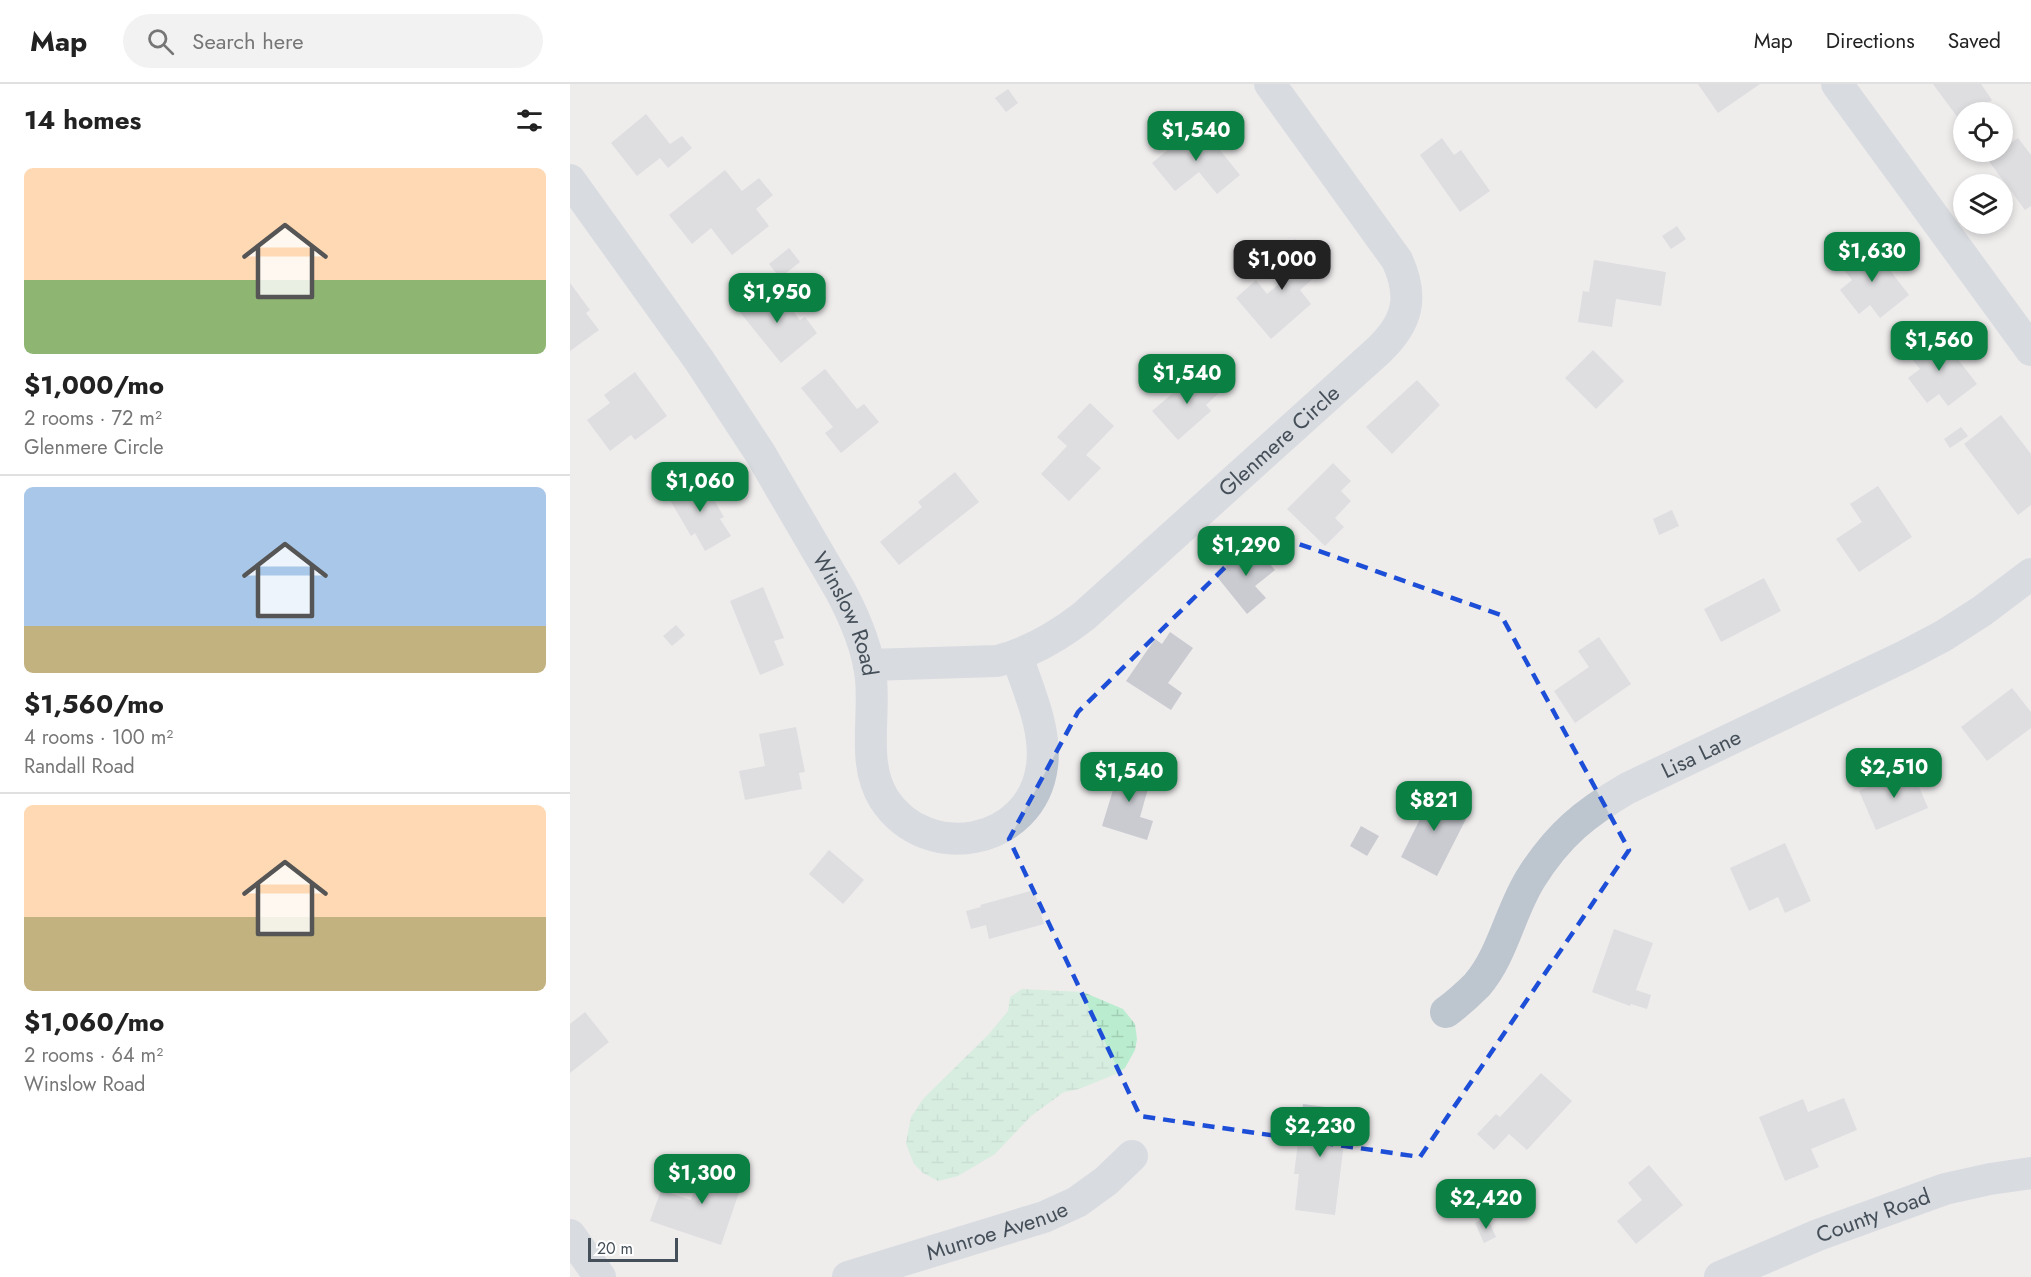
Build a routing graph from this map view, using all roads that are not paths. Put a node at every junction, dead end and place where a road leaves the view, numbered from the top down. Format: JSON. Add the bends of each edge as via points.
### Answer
{"nodes":[{"id":1,"x":1270,"y":84,"type":"edge"},
{"id":2,"x":1837,"y":84,"type":"edge"},
{"id":3,"x":570,"y":180,"type":"edge"},
{"id":4,"x":2031,"y":350,"type":"edge"},
{"id":5,"x":2031,"y":574,"type":"edge"},
{"id":6,"x":1017,"y":656,"type":"junction"},
{"id":7,"x":869,"y":665,"type":"junction"},
{"id":8,"x":1446,"y":1012,"type":"dead end"},
{"id":9,"x":1132,"y":1156,"type":"dead end"},
{"id":10,"x":2031,"y":1173,"type":"edge"},
{"id":11,"x":570,"y":1236,"type":"edge"},
{"id":12,"x":600,"y":1277,"type":"edge"},
{"id":13,"x":848,"y":1277,"type":"edge"},
{"id":14,"x":1720,"y":1277,"type":"edge"}],
"edges":[{"from":1,"to":6,"type":"street","name":"Glenmere Circle","via":[[1397,260],[1407,290],[1402,320],[1393,337],[1084,616],[1059,635]]},
{"from":2,"to":4,"type":"street"},
{"from":3,"to":7,"type":"street","name":"Winslow Road","via":[[760,453],[852,613]]},
{"from":5,"to":8,"type":"street","name":"Lisa Lane","via":[[1943,636],[1596,806],[1572,825],[1551,850],[1531,879],[1478,983]]},
{"from":6,"to":7,"type":"street","name":"Glenmere Circle","via":[[977,663]]},
{"from":6,"to":7,"type":"street","name":"Winslow Road","via":[[1042,744],[1039,780],[1030,799],[1001,828],[966,839],[932,836],[916,829],[904,822],[884,799],[877,786],[871,754],[873,708]]},
{"from":9,"to":13,"type":"street","name":"Munroe Avenue","via":[[1077,1202],[1044,1217]]},
{"from":10,"to":14,"type":"street","name":"County Road","via":[[1935,1192],[1818,1235]]},
{"from":11,"to":12,"type":"street"}]}
